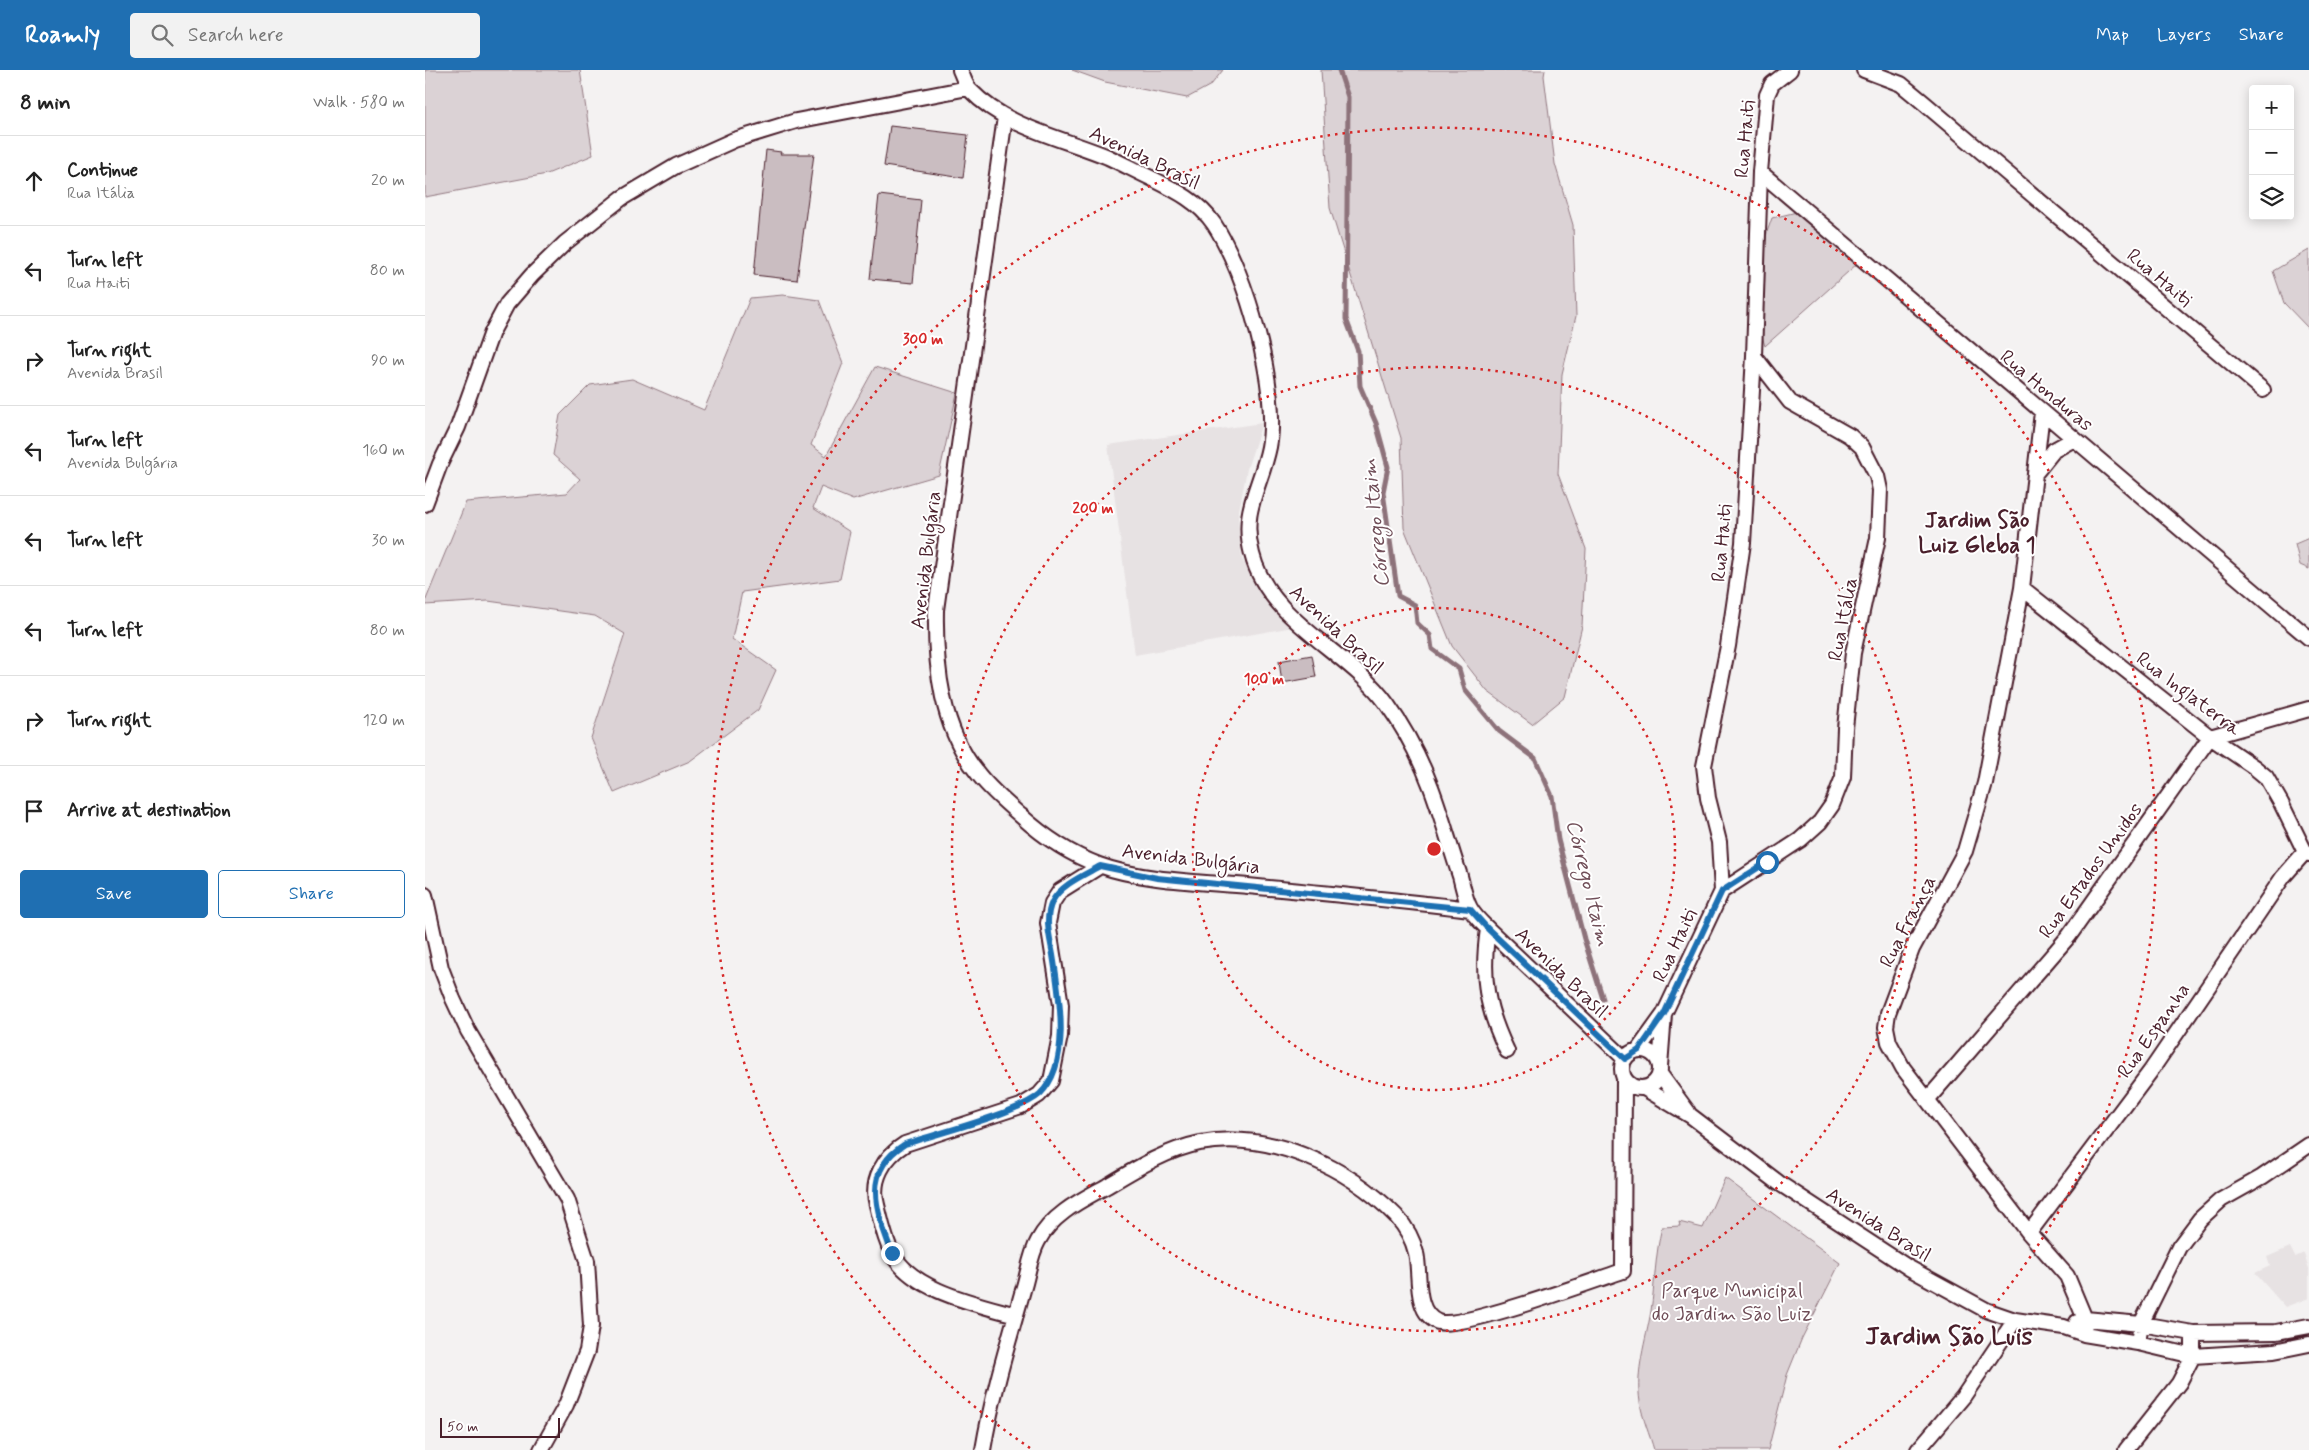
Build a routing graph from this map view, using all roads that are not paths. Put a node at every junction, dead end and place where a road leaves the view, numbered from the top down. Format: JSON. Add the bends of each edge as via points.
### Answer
{"nodes":[{"id":1,"x":960,"y":70,"type":"edge"},
{"id":2,"x":1790,"y":70,"type":"edge"},
{"id":3,"x":1864,"y":70,"type":"edge"},
{"id":4,"x":968,"y":88,"type":"junction"},
{"id":5,"x":1005,"y":117,"type":"junction"},
{"id":6,"x":1760,"y":172,"type":"junction"},
{"id":7,"x":1754,"y":356,"type":"junction"},
{"id":8,"x":2263,"y":390,"type":"dead end"},
{"id":9,"x":2042,"y":412,"type":"junction"},
{"id":10,"x":2074,"y":439,"type":"junction"},
{"id":11,"x":2037,"y":471,"type":"junction"},
{"id":12,"x":425,"y":504,"type":"edge"},
{"id":13,"x":2022,"y":588,"type":"junction"},
{"id":14,"x":2309,"y":638,"type":"edge"},
{"id":15,"x":2309,"y":709,"type":"edge"},
{"id":16,"x":2210,"y":737,"type":"junction"},
{"id":17,"x":2307,"y":853,"type":"edge"},
{"id":18,"x":1100,"y":866,"type":"junction"},
{"id":19,"x":1722,"y":891,"type":"junction"},
{"id":20,"x":425,"y":896,"type":"edge"},
{"id":21,"x":1470,"y":909,"type":"junction"},
{"id":22,"x":1488,"y":929,"type":"junction"},
{"id":23,"x":1664,"y":1014,"type":"junction"},
{"id":24,"x":1639,"y":1050,"type":"junction"},
{"id":25,"x":1507,"y":1051,"type":"dead end"},
{"id":26,"x":1625,"y":1059,"type":"junction"},
{"id":27,"x":1660,"y":1070,"type":"junction"},
{"id":28,"x":1625,"y":1078,"type":"junction"},
{"id":29,"x":1644,"y":1088,"type":"junction"},
{"id":30,"x":1927,"y":1100,"type":"junction"},
{"id":31,"x":1691,"y":1116,"type":"junction"},
{"id":32,"x":2309,"y":1145,"type":"edge"},
{"id":33,"x":2029,"y":1233,"type":"junction"},
{"id":34,"x":1016,"y":1315,"type":"junction"},
{"id":35,"x":2085,"y":1319,"type":"junction"},
{"id":36,"x":2015,"y":1320,"type":"junction"},
{"id":37,"x":2141,"y":1324,"type":"junction"},
{"id":38,"x":2309,"y":1326,"type":"edge"},
{"id":39,"x":2064,"y":1327,"type":"junction"},
{"id":40,"x":2084,"y":1334,"type":"junction"},
{"id":41,"x":2193,"y":1334,"type":"junction"},
{"id":42,"x":2138,"y":1342,"type":"junction"},
{"id":43,"x":2309,"y":1344,"type":"edge"},
{"id":44,"x":2193,"y":1356,"type":"junction"},
{"id":45,"x":541,"y":1450,"type":"edge"},
{"id":46,"x":983,"y":1450,"type":"edge"},
{"id":47,"x":1918,"y":1450,"type":"edge"},
{"id":48,"x":2126,"y":1450,"type":"edge"}],
"edges":[{"from":1,"to":4,"type":"street","name":"Avenida Brasil"},
{"from":2,"to":6,"type":"street","name":"Rua Haiti","via":[[1772,84],[1767,96]]},
{"from":3,"to":8,"type":"street","name":"Rua Haiti","via":[[1901,84]]},
{"from":4,"to":5,"type":"street","name":"Avenida Brasil"},
{"from":4,"to":12,"type":"street","via":[[796,120],[734,140],[676,166],[622,198],[565,244],[507,304],[492,332],[458,427]]},
{"from":5,"to":18,"type":"street","name":"Avenida Bulgária","via":[[936,610],[939,680],[962,749],[978,774],[1039,832]]},
{"from":5,"to":21,"type":"street","name":"Avenida Brasil","via":[[1110,158],[1183,194],[1215,225],[1235,263],[1264,361],[1270,396],[1269,447],[1247,529],[1259,576],[1287,612],[1358,672],[1385,701],[1404,730],[1431,785]]},
{"from":6,"to":7,"type":"street","name":"Rua Haiti"},
{"from":6,"to":9,"type":"street","name":"Rua Honduras"},
{"from":7,"to":19,"type":"street","name":"Rua Haiti","via":[[1737,595],[1704,766],[1719,842]]},
{"from":7,"to":19,"type":"street","name":"Rua Itália","via":[[1790,402],[1850,436],[1862,447],[1877,476],[1880,490],[1878,538],[1853,653],[1843,777],[1832,805],[1820,822],[1800,840]]},
{"from":9,"to":10,"type":"street","name":"Rua Honduras"},
{"from":9,"to":11,"type":"street","name":"Rua França"},
{"from":10,"to":11,"type":"street","via":[[2054,450]]},
{"from":10,"to":14,"type":"street","name":"Rua Honduras"},
{"from":11,"to":13,"type":"street","name":"Rua França"},
{"from":13,"to":16,"type":"street","name":"Rua Inglaterra"},
{"from":13,"to":30,"type":"street","name":"Rua França","via":[[1985,783],[1965,851],[1912,949],[1888,1013],[1889,1042],[1903,1068]]},
{"from":15,"to":16,"type":"street"},
{"from":16,"to":17,"type":"street","name":"Rua Inglaterra","via":[[2266,777]]},
{"from":16,"to":30,"type":"street","name":"Rua Estados Unidos","via":[[2069,936]]},
{"from":17,"to":33,"type":"street","name":"Rua Espanha","via":[[2283,877],[2150,1072]]},
{"from":18,"to":21,"type":"street","name":"Avenida Bulgária","via":[[1157,878]]},
{"from":18,"to":34,"type":"street","via":[[1060,891],[1052,903],[1047,923],[1061,1005],[1060,1036],[1051,1081],[1039,1095],[1021,1106],[905,1144],[891,1152],[883,1163],[875,1186],[875,1200],[884,1231],[892,1253],[902,1267],[953,1297]]},
{"from":19,"to":23,"type":"street","name":"Rua Haiti"},
{"from":20,"to":45,"type":"street","via":[[441,968],[453,999],[468,1031],[567,1199],[587,1261],[591,1326],[587,1351],[566,1406]]},
{"from":21,"to":22,"type":"street","name":"Avenida Brasil"},
{"from":22,"to":25,"type":"street","via":[[1485,988],[1497,1030]]},
{"from":22,"to":26,"type":"street","name":"Avenida Brasil"},
{"from":23,"to":24,"type":"street","name":"Rua Haiti"},
{"from":23,"to":27,"type":"street","name":"Rua Haiti"},
{"from":24,"to":26,"type":"street"},
{"from":24,"to":27,"type":"street","via":[[1648,1051],[1656,1057]]},
{"from":26,"to":28,"type":"street"},
{"from":27,"to":29,"type":"street","via":[[1655,1082]]},
{"from":27,"to":31,"type":"street","name":"Avenida Brasil"},
{"from":28,"to":29,"type":"street","via":[[1630,1084]]},
{"from":28,"to":34,"type":"street","via":[[1623,1271],[1467,1321],[1438,1322],[1425,1308],[1420,1293],[1416,1252],[1409,1235],[1397,1218],[1371,1193],[1295,1151],[1230,1140],[1191,1145],[1142,1164],[1052,1221],[1037,1242]]},
{"from":29,"to":31,"type":"street","name":"Avenida Brasil"},
{"from":30,"to":33,"type":"street","name":"Rua França"},
{"from":31,"to":36,"type":"street","name":"Avenida Brasil","via":[[1779,1183],[1909,1268],[1959,1297]]},
{"from":32,"to":37,"type":"street","via":[[2221,1200],[2200,1219],[2179,1247]]},
{"from":33,"to":35,"type":"street","name":"Rua França","via":[[2067,1276]]},
{"from":34,"to":46,"type":"street"},
{"from":35,"to":37,"type":"street","name":"Avenida Brasil"},
{"from":35,"to":39,"type":"street","name":"Avenida Brasil"},
{"from":35,"to":40,"type":"street","name":"Rua França"},
{"from":36,"to":39,"type":"street","name":"Avenida Brasil"},
{"from":36,"to":47,"type":"street","via":[[1963,1397]]},
{"from":37,"to":41,"type":"street","name":"Avenida Brasil"},
{"from":37,"to":42,"type":"street"},
{"from":38,"to":41,"type":"street","name":"Avenida Brasil","via":[[2276,1332]]},
{"from":39,"to":40,"type":"street","name":"Avenida Brasil"},
{"from":40,"to":42,"type":"street","name":"Avenida Brasil"},
{"from":41,"to":44,"type":"street"},
{"from":42,"to":44,"type":"street","name":"Avenida Brasil"},
{"from":43,"to":44,"type":"street","name":"Avenida Brasil"},
{"from":44,"to":48,"type":"street","via":[[2179,1383]]}]}
